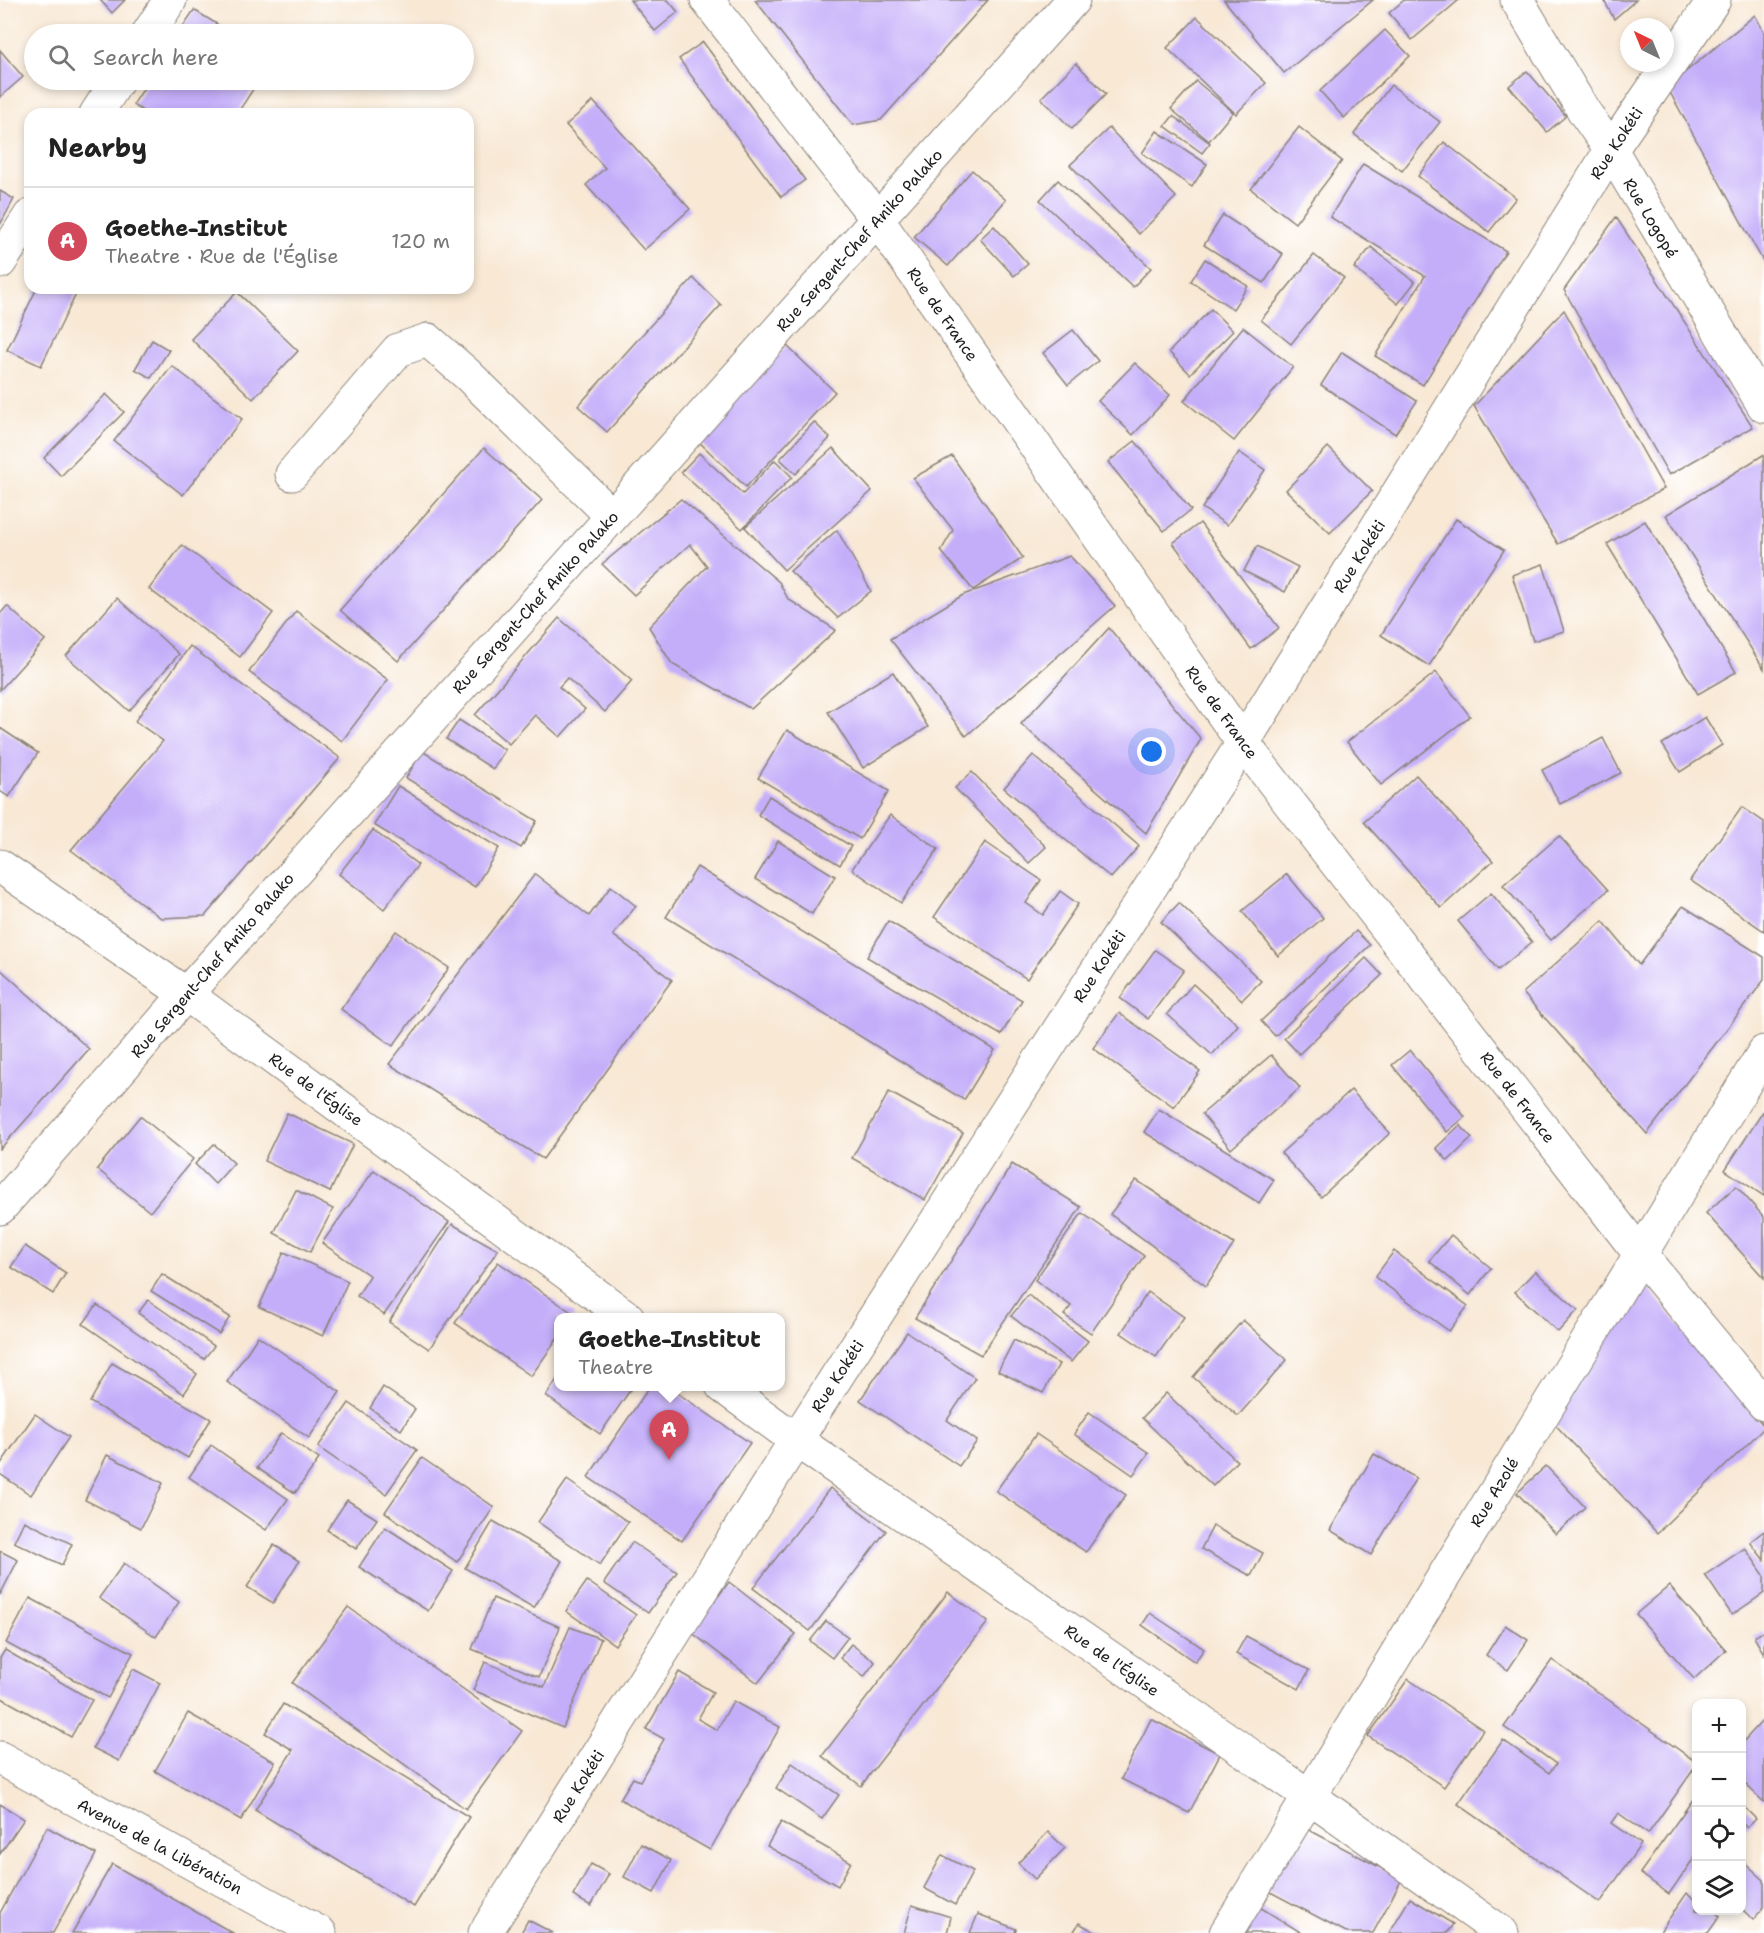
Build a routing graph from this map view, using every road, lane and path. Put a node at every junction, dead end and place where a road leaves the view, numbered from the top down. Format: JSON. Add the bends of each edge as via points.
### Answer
{"nodes":[{"id":1,"x":170,"y":0,"type":"edge"},
{"id":2,"x":707,"y":0,"type":"edge"},
{"id":3,"x":1073,"y":0,"type":"edge"},
{"id":4,"x":1517,"y":0,"type":"edge"},
{"id":5,"x":1714,"y":0,"type":"edge"},
{"id":6,"x":154,"y":24,"type":"edge"},
{"id":7,"x":112,"y":90,"type":"edge"},
{"id":8,"x":100,"y":108,"type":"edge"},
{"id":9,"x":1611,"y":150,"type":"junction"},
{"id":10,"x":877,"y":219,"type":"junction"},
{"id":11,"x":24,"y":225,"type":"edge"},
{"id":12,"x":0,"y":262,"type":"edge"},
{"id":13,"x":1764,"y":406,"type":"edge"},
{"id":14,"x":292,"y":474,"type":"dead end"},
{"id":15,"x":612,"y":516,"type":"junction"},
{"id":16,"x":1243,"y":743,"type":"junction"},
{"id":17,"x":0,"y":866,"type":"edge"},
{"id":18,"x":186,"y":994,"type":"junction"},
{"id":19,"x":1764,"y":1052,"type":"edge"},
{"id":20,"x":0,"y":1208,"type":"edge"},
{"id":21,"x":1640,"y":1254,"type":"junction"},
{"id":22,"x":623,"y":1313,"type":"edge"},
{"id":23,"x":729,"y":1391,"type":"edge"},
{"id":24,"x":1764,"y":1404,"type":"edge"},
{"id":25,"x":796,"y":1440,"type":"junction"},
{"id":26,"x":0,"y":1758,"type":"edge"},
{"id":27,"x":1309,"y":1796,"type":"junction"},
{"id":28,"x":320,"y":1933,"type":"edge"},
{"id":29,"x":485,"y":1933,"type":"edge"},
{"id":30,"x":1226,"y":1933,"type":"edge"},
{"id":31,"x":1502,"y":1933,"type":"edge"}],
"edges":[{"from":1,"to":6,"type":"street"},
{"from":2,"to":10,"type":"street","name":"Rue de France"},
{"from":3,"to":10,"type":"street","name":"Rue Sergent-Chef Aniko Palako"},
{"from":4,"to":9,"type":"street","name":"Rue Logopé"},
{"from":5,"to":9,"type":"street","name":"Rue Kokéti"},
{"from":7,"to":8,"type":"street"},
{"from":9,"to":13,"type":"street","name":"Rue Logopé"},
{"from":9,"to":16,"type":"street","name":"Rue Kokéti"},
{"from":10,"to":15,"type":"street","name":"Rue Sergent-Chef Aniko Palako"},
{"from":10,"to":16,"type":"street","name":"Rue de France"},
{"from":11,"to":12,"type":"street"},
{"from":14,"to":15,"type":"street","via":[[398,351],[428,340]]},
{"from":15,"to":18,"type":"street","name":"Rue Sergent-Chef Aniko Palako"},
{"from":16,"to":21,"type":"street","name":"Rue de France"},
{"from":16,"to":25,"type":"street","name":"Rue Kokéti"},
{"from":17,"to":18,"type":"street","name":"Rue de l'Église"},
{"from":18,"to":20,"type":"street","name":"Rue Sergent-Chef Aniko Palako"},
{"from":18,"to":22,"type":"street","name":"Rue de l'Église"},
{"from":19,"to":21,"type":"street","name":"Rue Azolé"},
{"from":21,"to":24,"type":"street","name":"Rue de France"},
{"from":21,"to":27,"type":"street","name":"Rue Azolé"},
{"from":23,"to":25,"type":"street","name":"Rue de l'Église"},
{"from":25,"to":27,"type":"street","name":"Rue de l'Église"},
{"from":25,"to":29,"type":"street","name":"Rue Kokéti"},
{"from":26,"to":28,"type":"street","name":"Avenue de la Libération"},
{"from":27,"to":30,"type":"street","name":"Rue Azolé"},
{"from":27,"to":31,"type":"street","name":"Rue de l'Église"}]}
